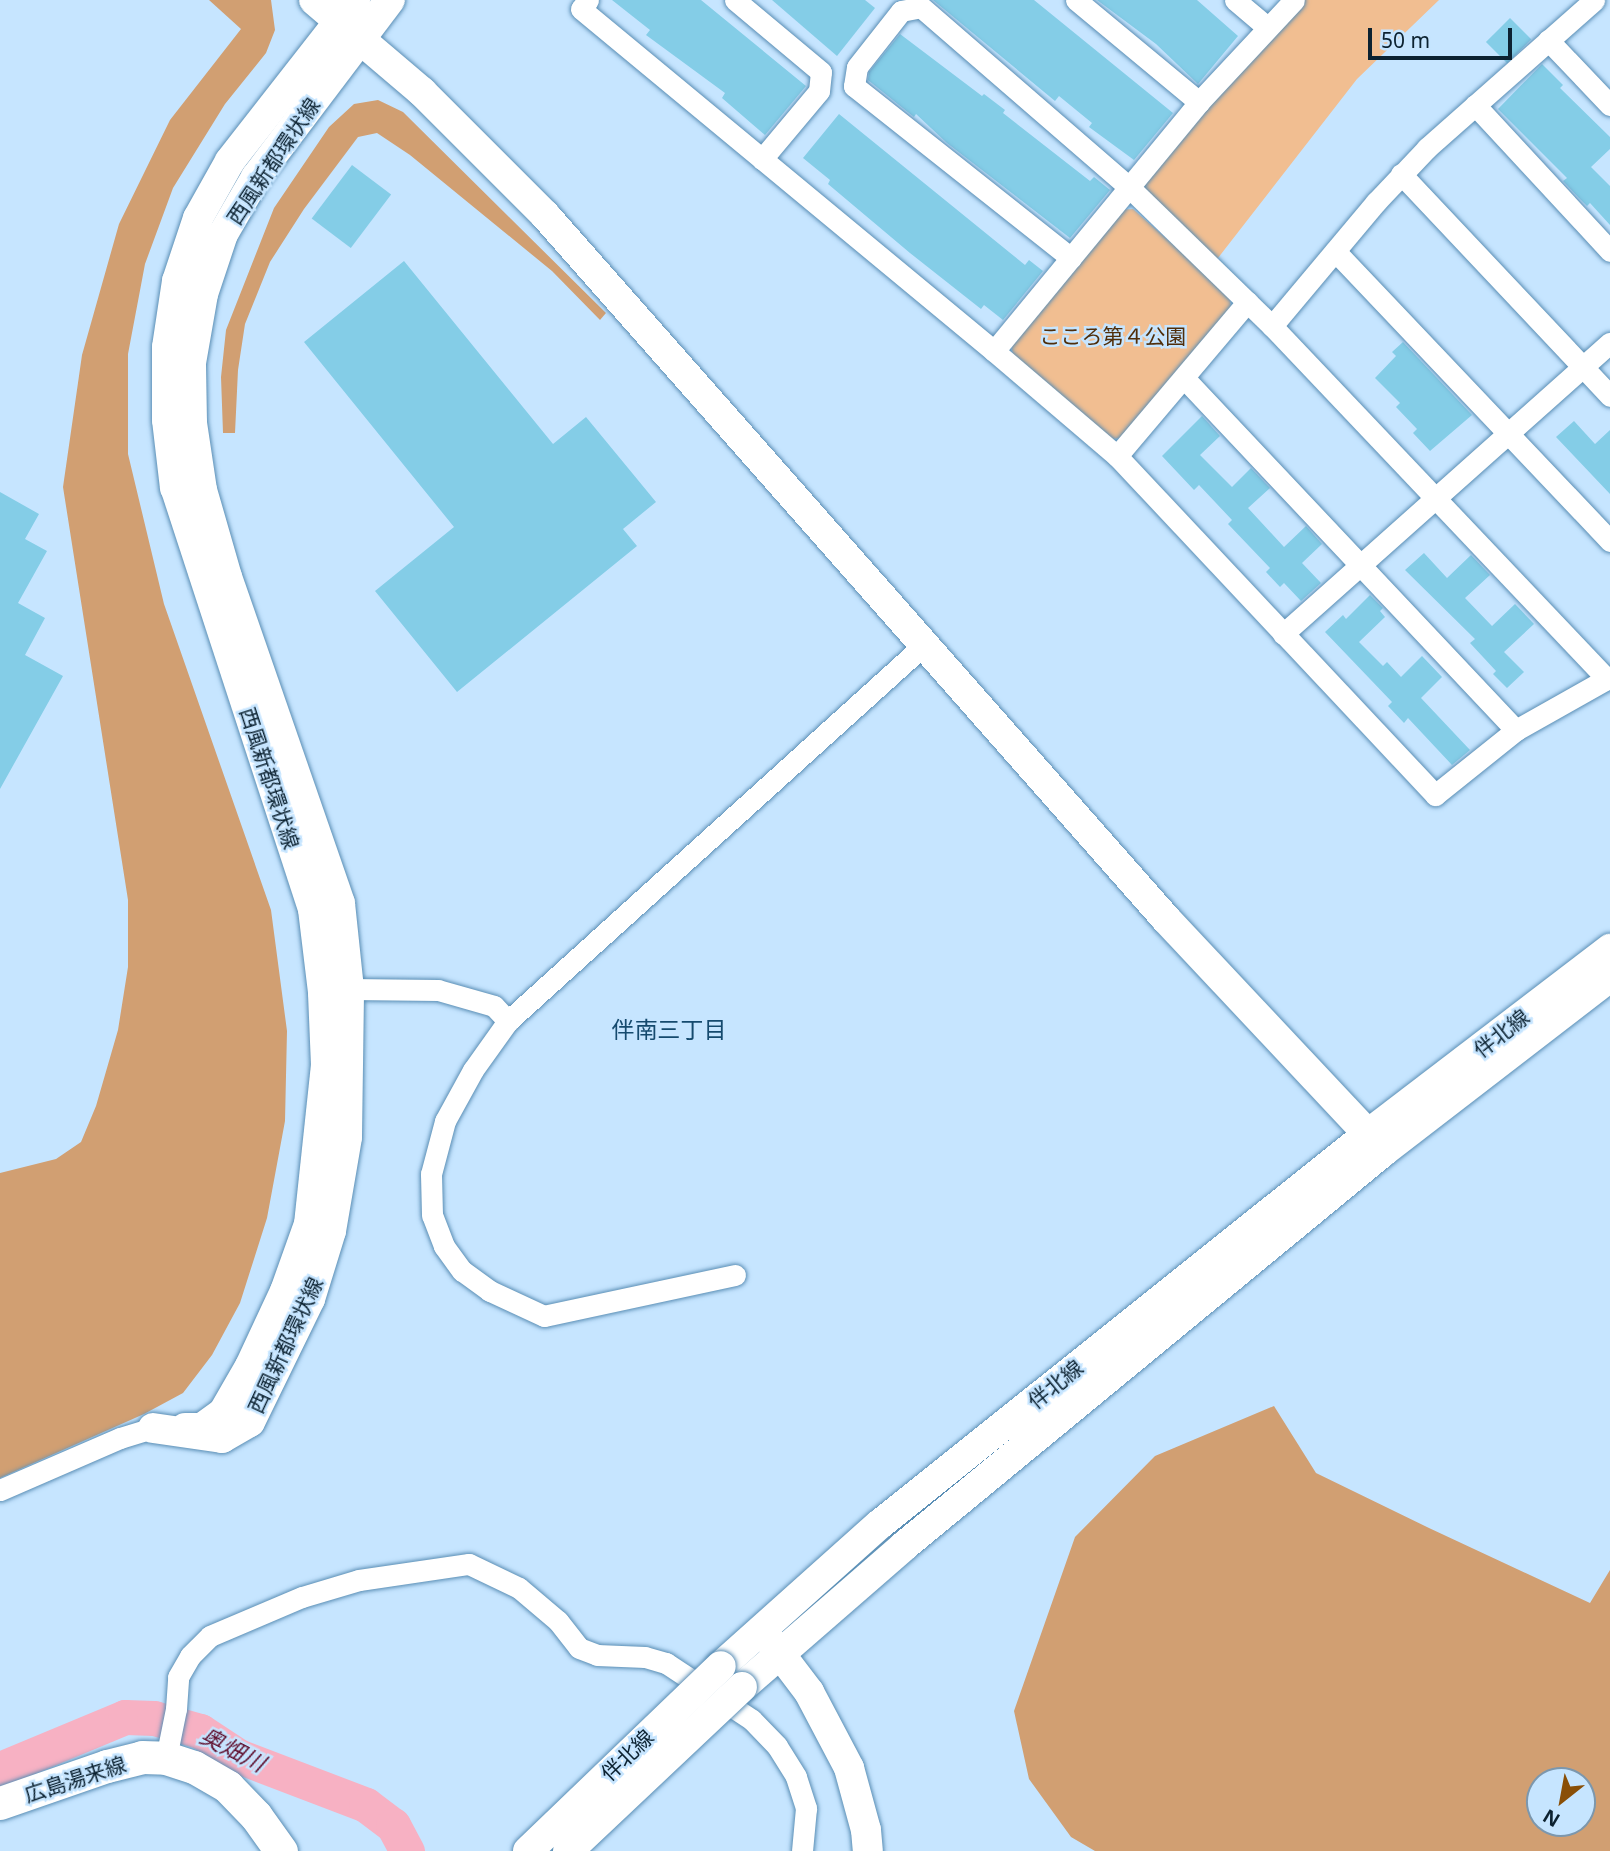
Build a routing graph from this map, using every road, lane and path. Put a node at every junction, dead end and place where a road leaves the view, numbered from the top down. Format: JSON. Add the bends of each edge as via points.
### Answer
{"nodes":[{"id":1,"x":314,"y":0,"type":"edge"},
{"id":2,"x":390,"y":0,"type":"edge"},
{"id":3,"x":588,"y":0,"type":"edge"},
{"id":4,"x":735,"y":0,"type":"edge"},
{"id":5,"x":1076,"y":0,"type":"edge"},
{"id":6,"x":1235,"y":0,"type":"edge"},
{"id":7,"x":1294,"y":0,"type":"edge"},
{"id":8,"x":1594,"y":0,"type":"edge"},
{"id":9,"x":352,"y":21,"type":"edge"},
{"id":10,"x":1267,"y":27,"type":"junction"},
{"id":11,"x":1548,"y":40,"type":"junction"},
{"id":12,"x":1199,"y":102,"type":"junction"},
{"id":13,"x":1475,"y":105,"type":"junction"},
{"id":14,"x":1610,"y":105,"type":"edge"},
{"id":15,"x":762,"y":159,"type":"junction"},
{"id":16,"x":1401,"y":174,"type":"junction"},
{"id":17,"x":1129,"y":187,"type":"junction"},
{"id":18,"x":1335,"y":251,"type":"junction"},
{"id":19,"x":1610,"y":251,"type":"edge"},
{"id":20,"x":1071,"y":258,"type":"junction"},
{"id":21,"x":1247,"y":302,"type":"junction"},
{"id":22,"x":1272,"y":326,"type":"junction"},
{"id":23,"x":1610,"y":343,"type":"edge"},
{"id":24,"x":995,"y":351,"type":"junction"},
{"id":25,"x":1583,"y":367,"type":"junction"},
{"id":26,"x":1184,"y":378,"type":"junction"},
{"id":27,"x":1610,"y":396,"type":"edge"},
{"id":28,"x":1509,"y":434,"type":"junction"},
{"id":29,"x":1117,"y":456,"type":"junction"},
{"id":30,"x":1435,"y":500,"type":"junction"},
{"id":31,"x":1610,"y":541,"type":"edge"},
{"id":32,"x":1360,"y":564,"type":"junction"},
{"id":33,"x":1283,"y":634,"type":"junction"},
{"id":34,"x":926,"y":643,"type":"junction"},
{"id":35,"x":1608,"y":678,"type":"edge"},
{"id":36,"x":1516,"y":730,"type":"junction"},
{"id":37,"x":1610,"y":949,"type":"edge"},
{"id":38,"x":1610,"y":977,"type":"edge"},
{"id":39,"x":349,"y":989,"type":"junction"},
{"id":40,"x":508,"y":1021,"type":"junction"},
{"id":41,"x":1376,"y":1143,"type":"junction"},
{"id":42,"x":735,"y":1275,"type":"dead end"},
{"id":43,"x":153,"y":1428,"type":"junction"},
{"id":44,"x":0,"y":1490,"type":"edge"},
{"id":45,"x":762,"y":1630,"type":"junction"},
{"id":46,"x":780,"y":1653,"type":"junction"},
{"id":47,"x":168,"y":1749,"type":"junction"},
{"id":48,"x":0,"y":1804,"type":"edge"},
{"id":49,"x":281,"y":1851,"type":"edge"},
{"id":50,"x":528,"y":1851,"type":"edge"},
{"id":51,"x":568,"y":1851,"type":"edge"},
{"id":52,"x":803,"y":1851,"type":"edge"},
{"id":53,"x":868,"y":1851,"type":"edge"}],
"edges":[{"from":1,"to":9,"type":"street"},
{"from":2,"to":9,"type":"street","name":"西風新都環状線"},
{"from":3,"to":15,"type":"street","via":[[581,9]]},
{"from":4,"to":15,"type":"street","via":[[821,72],[820,91]]},
{"from":5,"to":12,"type":"street"},
{"from":6,"to":10,"type":"street"},
{"from":7,"to":10,"type":"street"},
{"from":8,"to":11,"type":"street"},
{"from":9,"to":34,"type":"street","via":[[545,215]]},
{"from":9,"to":39,"type":"street","name":"西風新都環状線","via":[[223,234],[203,294],[191,363],[192,423],[202,489],[227,577],[340,903]]},
{"from":9,"to":43,"type":"street","name":"西風新都環状線","via":[[230,161],[198,218],[177,281],[167,347],[167,420],[175,488],[313,909],[326,1065],[309,1224],[285,1291],[250,1366],[223,1413],[202,1428]]},
{"from":10,"to":12,"type":"street"},
{"from":11,"to":13,"type":"street"},
{"from":11,"to":14,"type":"street"},
{"from":12,"to":17,"type":"street"},
{"from":13,"to":16,"type":"street"},
{"from":13,"to":19,"type":"street"},
{"from":15,"to":24,"type":"street"},
{"from":16,"to":18,"type":"street"},
{"from":16,"to":25,"type":"street"},
{"from":17,"to":20,"type":"street"},
{"from":17,"to":20,"type":"street","via":[[921,7],[901,11],[856,67],[854,86]]},
{"from":17,"to":21,"type":"street"},
{"from":18,"to":22,"type":"street"},
{"from":18,"to":28,"type":"street"},
{"from":20,"to":24,"type":"street"},
{"from":21,"to":22,"type":"street"},
{"from":21,"to":26,"type":"street"},
{"from":22,"to":30,"type":"street"},
{"from":23,"to":25,"type":"street"},
{"from":24,"to":29,"type":"street"},
{"from":25,"to":27,"type":"street"},
{"from":25,"to":28,"type":"street"},
{"from":26,"to":29,"type":"street"},
{"from":26,"to":32,"type":"street"},
{"from":28,"to":30,"type":"street"},
{"from":28,"to":31,"type":"street"},
{"from":29,"to":33,"type":"street"},
{"from":30,"to":32,"type":"street"},
{"from":30,"to":35,"type":"street"},
{"from":32,"to":33,"type":"street"},
{"from":32,"to":36,"type":"street"},
{"from":33,"to":36,"type":"street","via":[[1435,795]]},
{"from":34,"to":40,"type":"street"},
{"from":34,"to":41,"type":"street","via":[[1166,919]]},
{"from":35,"to":36,"type":"street"},
{"from":37,"to":41,"type":"street","name":"伴北線"},
{"from":38,"to":41,"type":"street","name":"伴北線"},
{"from":39,"to":40,"type":"street","via":[[438,990],[494,1006]]},
{"from":39,"to":43,"type":"street","name":"西風新都環状線","via":[[347,1137],[331,1231],[310,1299],[250,1422],[222,1438]]},
{"from":40,"to":42,"type":"street","via":[[445,1121],[431,1174],[432,1215],[444,1246],[462,1270],[490,1291],[544,1316]]},
{"from":41,"to":45,"type":"street","name":"伴北線","via":[[880,1524]]},
{"from":41,"to":46,"type":"street","name":"伴北線"},
{"from":43,"to":44,"type":"street"},
{"from":45,"to":46,"type":"street"},
{"from":45,"to":50,"type":"street","name":"伴北線","bridge":true},
{"from":46,"to":51,"type":"street","name":"伴北線","bridge":true},
{"from":46,"to":53,"type":"street","via":[[809,1692],[849,1768]]},
{"from":47,"to":48,"type":"main road","name":"広島湯来線"},
{"from":47,"to":49,"type":"main road","name":"広島湯来線","via":[[229,1787]]},
{"from":47,"to":52,"type":"street","via":[[178,1676],[210,1636],[302,1597],[359,1580],[469,1564],[519,1588],[558,1621],[579,1648],[597,1655],[646,1657],[666,1663],[752,1720],[777,1746],[796,1777],[806,1808]]}]}
